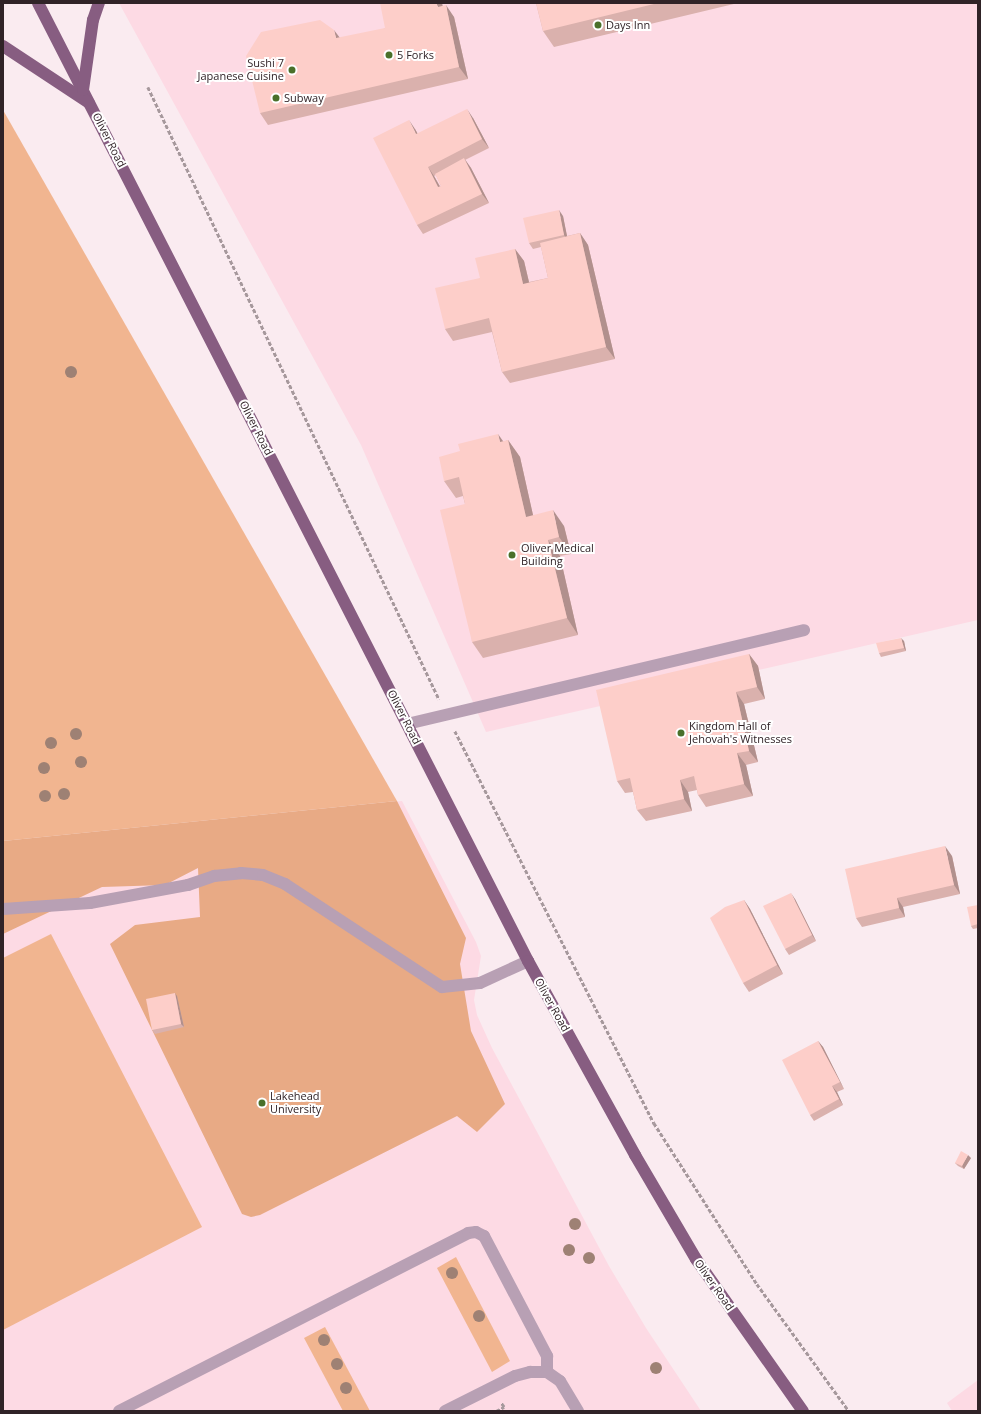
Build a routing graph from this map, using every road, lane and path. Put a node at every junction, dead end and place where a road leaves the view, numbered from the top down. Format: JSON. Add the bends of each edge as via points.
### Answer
{"nodes":[{"id":1,"x":38,"y":3,"type":"edge"},
{"id":2,"x":99,"y":3,"type":"edge"},
{"id":3,"x":3,"y":46,"type":"edge"},
{"id":4,"x":148,"y":87,"type":"dead end"},
{"id":5,"x":83,"y":90,"type":"junction"},
{"id":6,"x":90,"y":104,"type":"junction"},
{"id":7,"x":804,"y":630,"type":"dead end"},
{"id":8,"x":447,"y":715,"type":"junction"},
{"id":9,"x":408,"y":724,"type":"junction"},
{"id":10,"x":3,"y":909,"type":"edge"},
{"id":11,"x":528,"y":961,"type":"junction"},
{"id":12,"x":548,"y":1372,"type":"junction"},
{"id":13,"x":119,"y":1411,"type":"edge"},
{"id":14,"x":445,"y":1411,"type":"edge"},
{"id":15,"x":578,"y":1411,"type":"edge"},
{"id":16,"x":803,"y":1411,"type":"edge"},
{"id":17,"x":850,"y":1411,"type":"edge"}],
"edges":[{"from":1,"to":5,"type":"main road","name":"Oliver Road"},
{"from":2,"to":5,"type":"main road","via":[[92,20]]},
{"from":3,"to":6,"type":"main road"},
{"from":4,"to":8,"type":"path"},
{"from":5,"to":6,"type":"main road","name":"Oliver Road"},
{"from":6,"to":9,"type":"main road","name":"Oliver Road"},
{"from":7,"to":8,"type":"lane"},
{"from":8,"to":9,"type":"lane"},
{"from":8,"to":17,"type":"path","via":[[654,1123],[757,1284]]},
{"from":9,"to":11,"type":"main road","name":"Oliver Road"},
{"from":10,"to":11,"type":"lane","via":[[90,903],[188,885],[214,876],[241,873],[263,875],[285,884],[442,988],[480,983]]},
{"from":11,"to":16,"type":"main road","name":"Oliver Road","via":[[635,1155],[696,1259]]},
{"from":12,"to":13,"type":"lane","via":[[547,1356],[484,1236],[476,1232],[468,1233]]},
{"from":12,"to":14,"type":"lane","via":[[530,1372],[515,1376]]},
{"from":12,"to":15,"type":"lane","via":[[560,1381]]}]}
